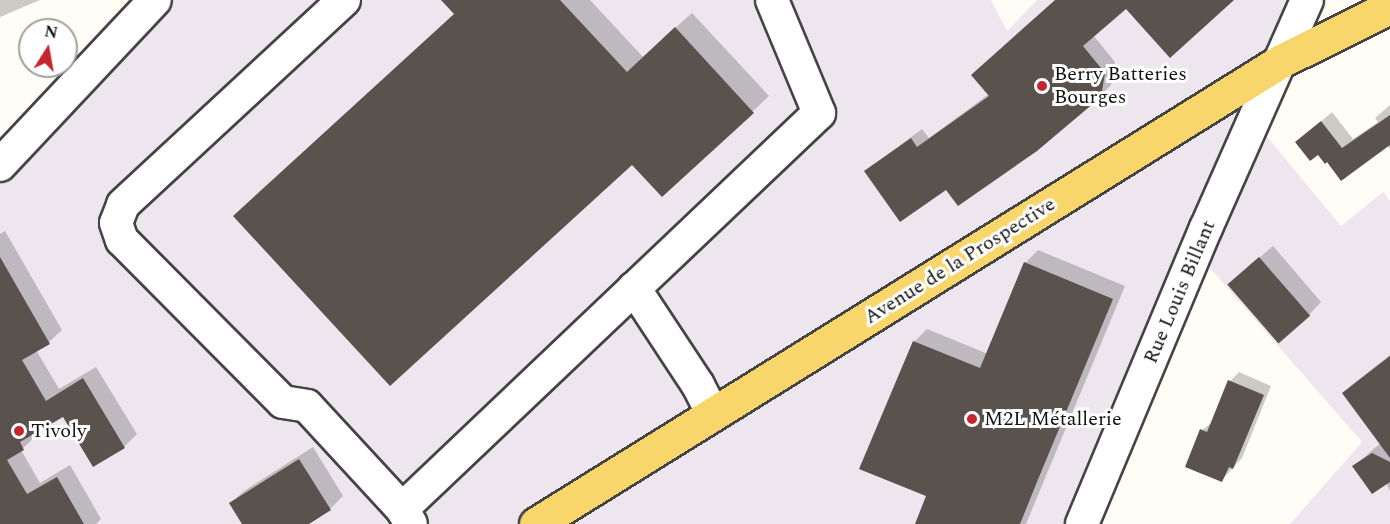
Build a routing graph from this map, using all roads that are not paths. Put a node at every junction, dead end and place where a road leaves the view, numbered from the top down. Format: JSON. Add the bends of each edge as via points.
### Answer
{"nodes":[{"id":1,"x":155,"y":0,"type":"edge"},
{"id":2,"x":344,"y":0,"type":"edge"},
{"id":3,"x":772,"y":0,"type":"edge"},
{"id":4,"x":1306,"y":0,"type":"edge"},
{"id":5,"x":1390,"y":7,"type":"edge"},
{"id":6,"x":1281,"y":61,"type":"junction"},
{"id":7,"x":2,"y":154,"type":"edge"},
{"id":8,"x":634,"y":288,"type":"junction"},
{"id":9,"x":713,"y":414,"type":"junction"},
{"id":10,"x":406,"y":516,"type":"edge"},
{"id":11,"x":536,"y":524,"type":"edge"},
{"id":12,"x":1082,"y":524,"type":"edge"}],
"edges":[{"from":1,"to":7,"type":"street"},
{"from":2,"to":10,"type":"street","via":[[123,205],[116,223],[122,240],[283,402],[307,406]]},
{"from":3,"to":8,"type":"street","via":[[819,112]]},
{"from":4,"to":6,"type":"street","name":"Rue Louis Billant"},
{"from":5,"to":6,"type":"main road","name":"Avenue de la Prospective"},
{"from":6,"to":9,"type":"main road","name":"Avenue de la Prospective"},
{"from":6,"to":12,"type":"street","name":"Rue Louis Billant"},
{"from":8,"to":9,"type":"street"},
{"from":8,"to":10,"type":"street"},
{"from":9,"to":11,"type":"main road","name":"Avenue de la Prospective"}]}
